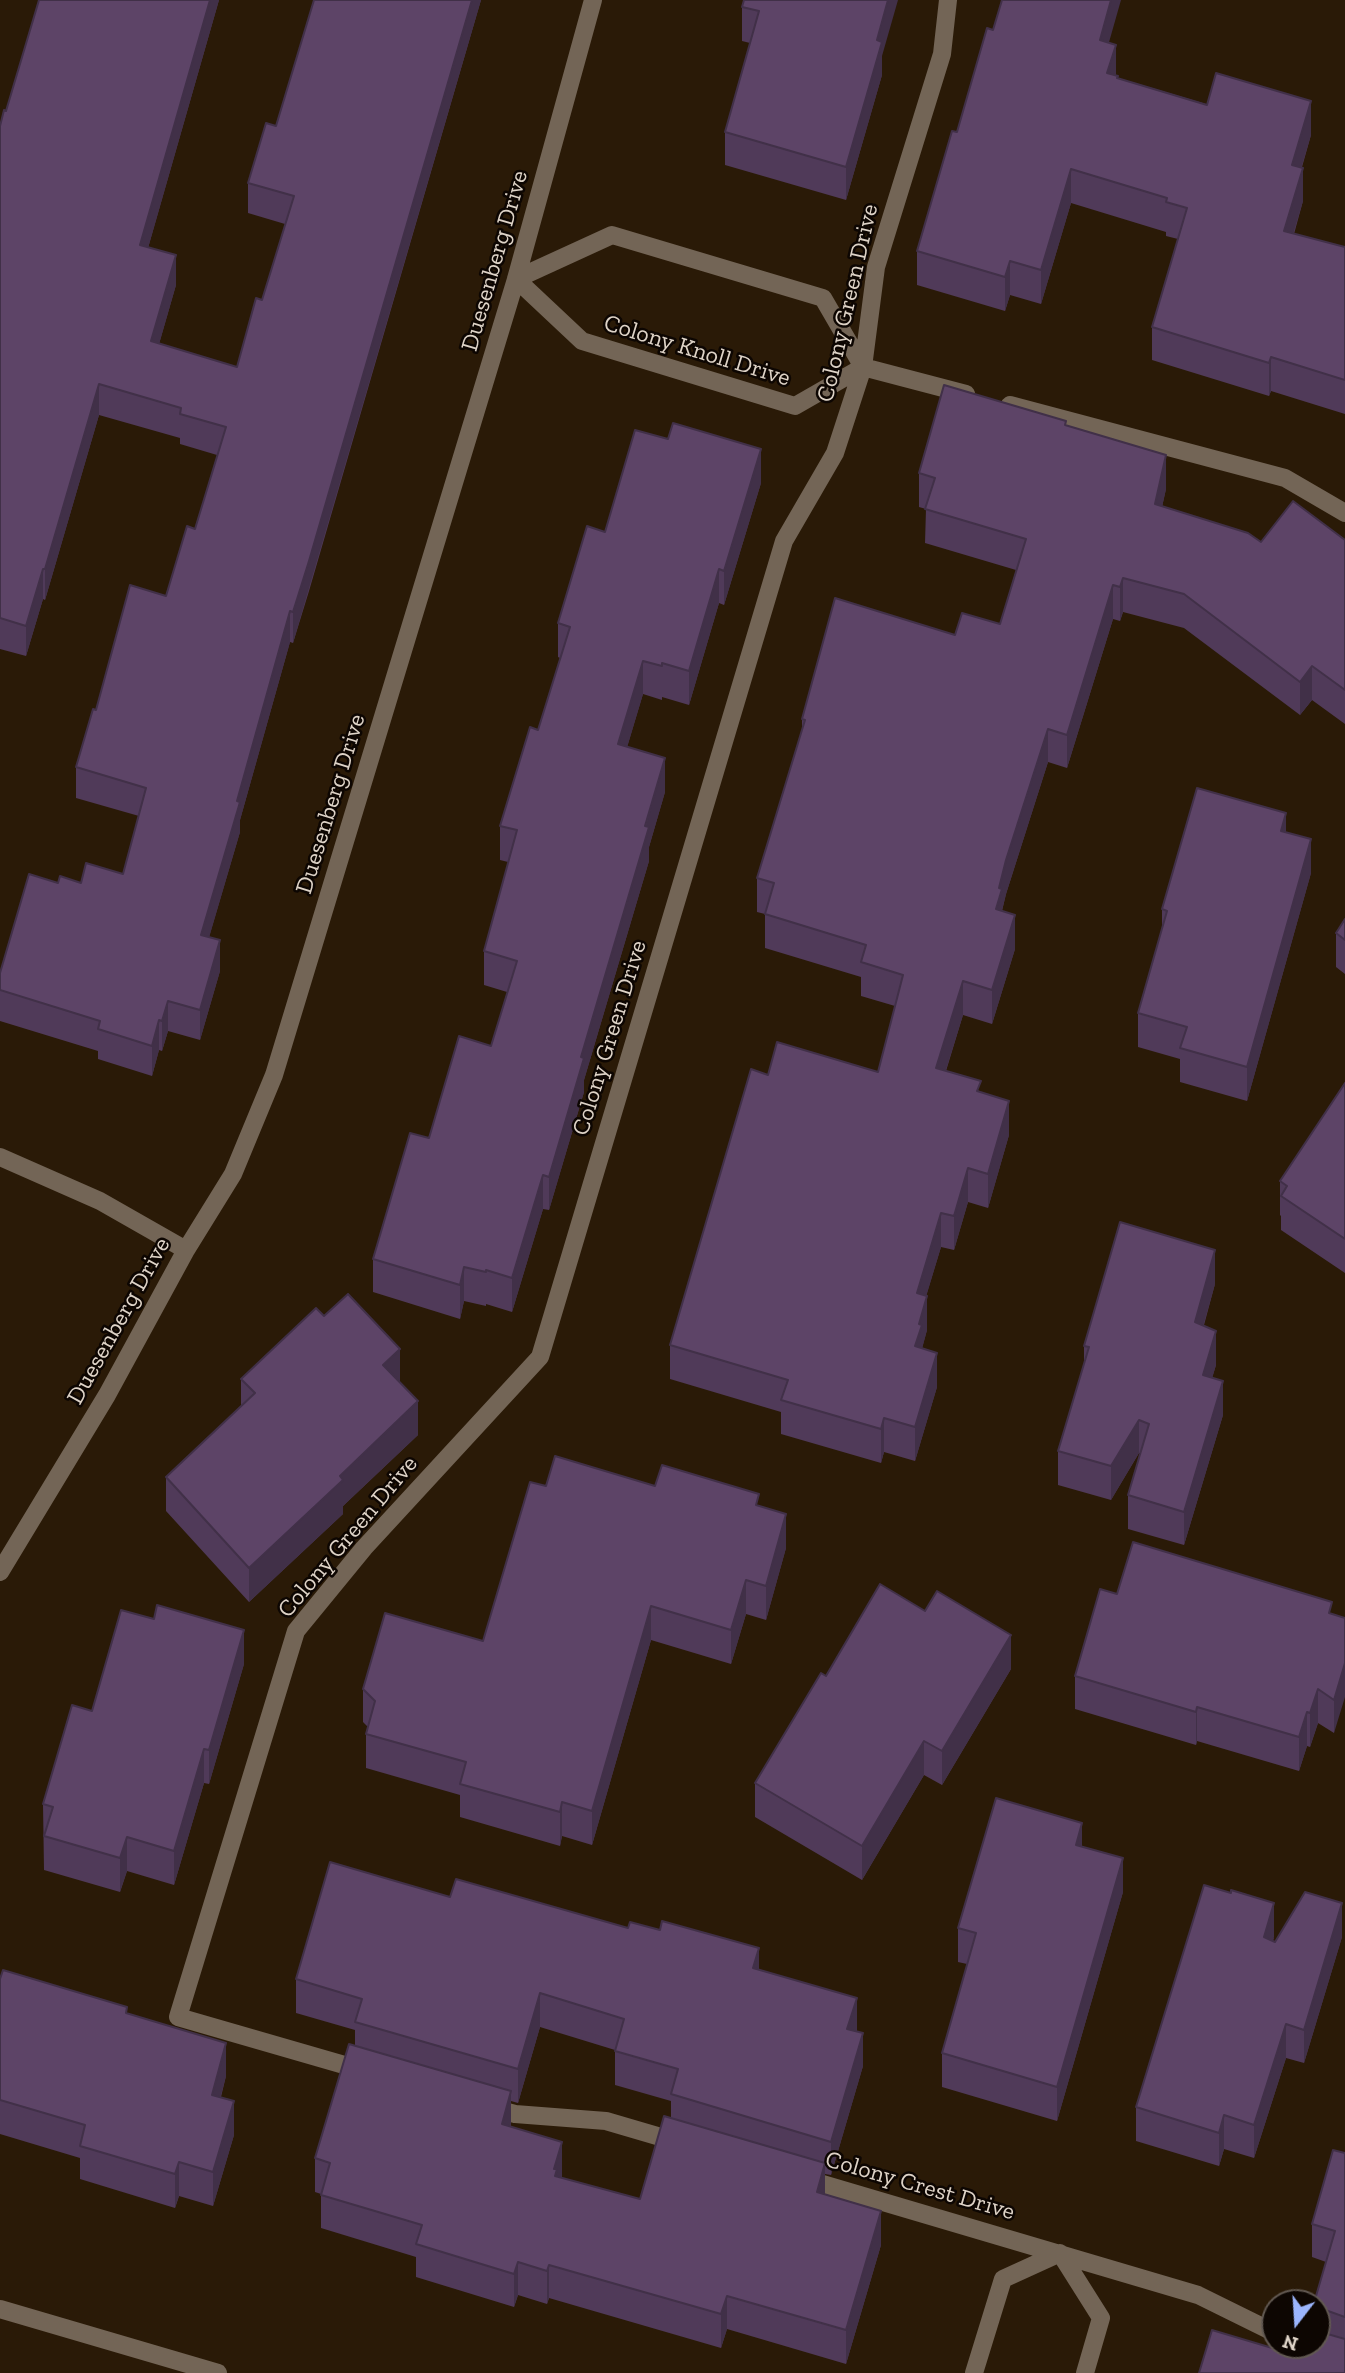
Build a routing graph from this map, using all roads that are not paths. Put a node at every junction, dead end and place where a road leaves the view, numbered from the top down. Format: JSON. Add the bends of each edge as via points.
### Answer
{"nodes":[{"id":1,"x":593,"y":0,"type":"edge"},
{"id":2,"x":948,"y":0,"type":"edge"},
{"id":3,"x":516,"y":279,"type":"junction"},
{"id":4,"x":863,"y":367,"type":"junction"},
{"id":5,"x":1345,"y":513,"type":"edge"},
{"id":6,"x":0,"y":1157,"type":"edge"},
{"id":7,"x":186,"y":1250,"type":"junction"},
{"id":8,"x":0,"y":1573,"type":"edge"},
{"id":9,"x":385,"y":2077,"type":"edge"},
{"id":10,"x":476,"y":2103,"type":"edge"},
{"id":11,"x":700,"y":2148,"type":"edge"},
{"id":12,"x":780,"y":2171,"type":"edge"},
{"id":13,"x":1060,"y":2253,"type":"junction"},
{"id":14,"x":0,"y":2309,"type":"edge"},
{"id":15,"x":1261,"y":2326,"type":"edge"},
{"id":16,"x":218,"y":2373,"type":"edge"},
{"id":17,"x":974,"y":2373,"type":"edge"},
{"id":18,"x":1085,"y":2373,"type":"edge"}],
"edges":[{"from":1,"to":3,"type":"street","name":"Duesenberg Drive"},
{"from":2,"to":4,"type":"street","name":"Colony Green Drive","via":[[942,54],[876,267]]},
{"from":3,"to":4,"type":"street","name":"Colony Knoll Drive","via":[[582,341],[795,406]]},
{"from":3,"to":4,"type":"street","via":[[612,235],[823,298]]},
{"from":3,"to":7,"type":"street","name":"Duesenberg Drive","via":[[274,1075],[233,1174]]},
{"from":4,"to":5,"type":"street","via":[[1285,478]]},
{"from":4,"to":9,"type":"street","name":"Colony Green Drive","via":[[835,453],[784,541],[540,1357],[364,1548],[296,1631],[178,2017]]},
{"from":6,"to":7,"type":"street","via":[[100,1201]]},
{"from":7,"to":8,"type":"street","name":"Duesenberg Drive","via":[[107,1395]]},
{"from":10,"to":11,"type":"street","via":[[515,2114],[606,2121]]},
{"from":12,"to":13,"type":"street","name":"Colony Crest Drive"},
{"from":13,"to":15,"type":"street","name":"Colony Crest Drive","via":[[1198,2295]]},
{"from":13,"to":17,"type":"street","via":[[1003,2279]]},
{"from":13,"to":18,"type":"street","via":[[1101,2318]]},
{"from":14,"to":16,"type":"street"}]}
